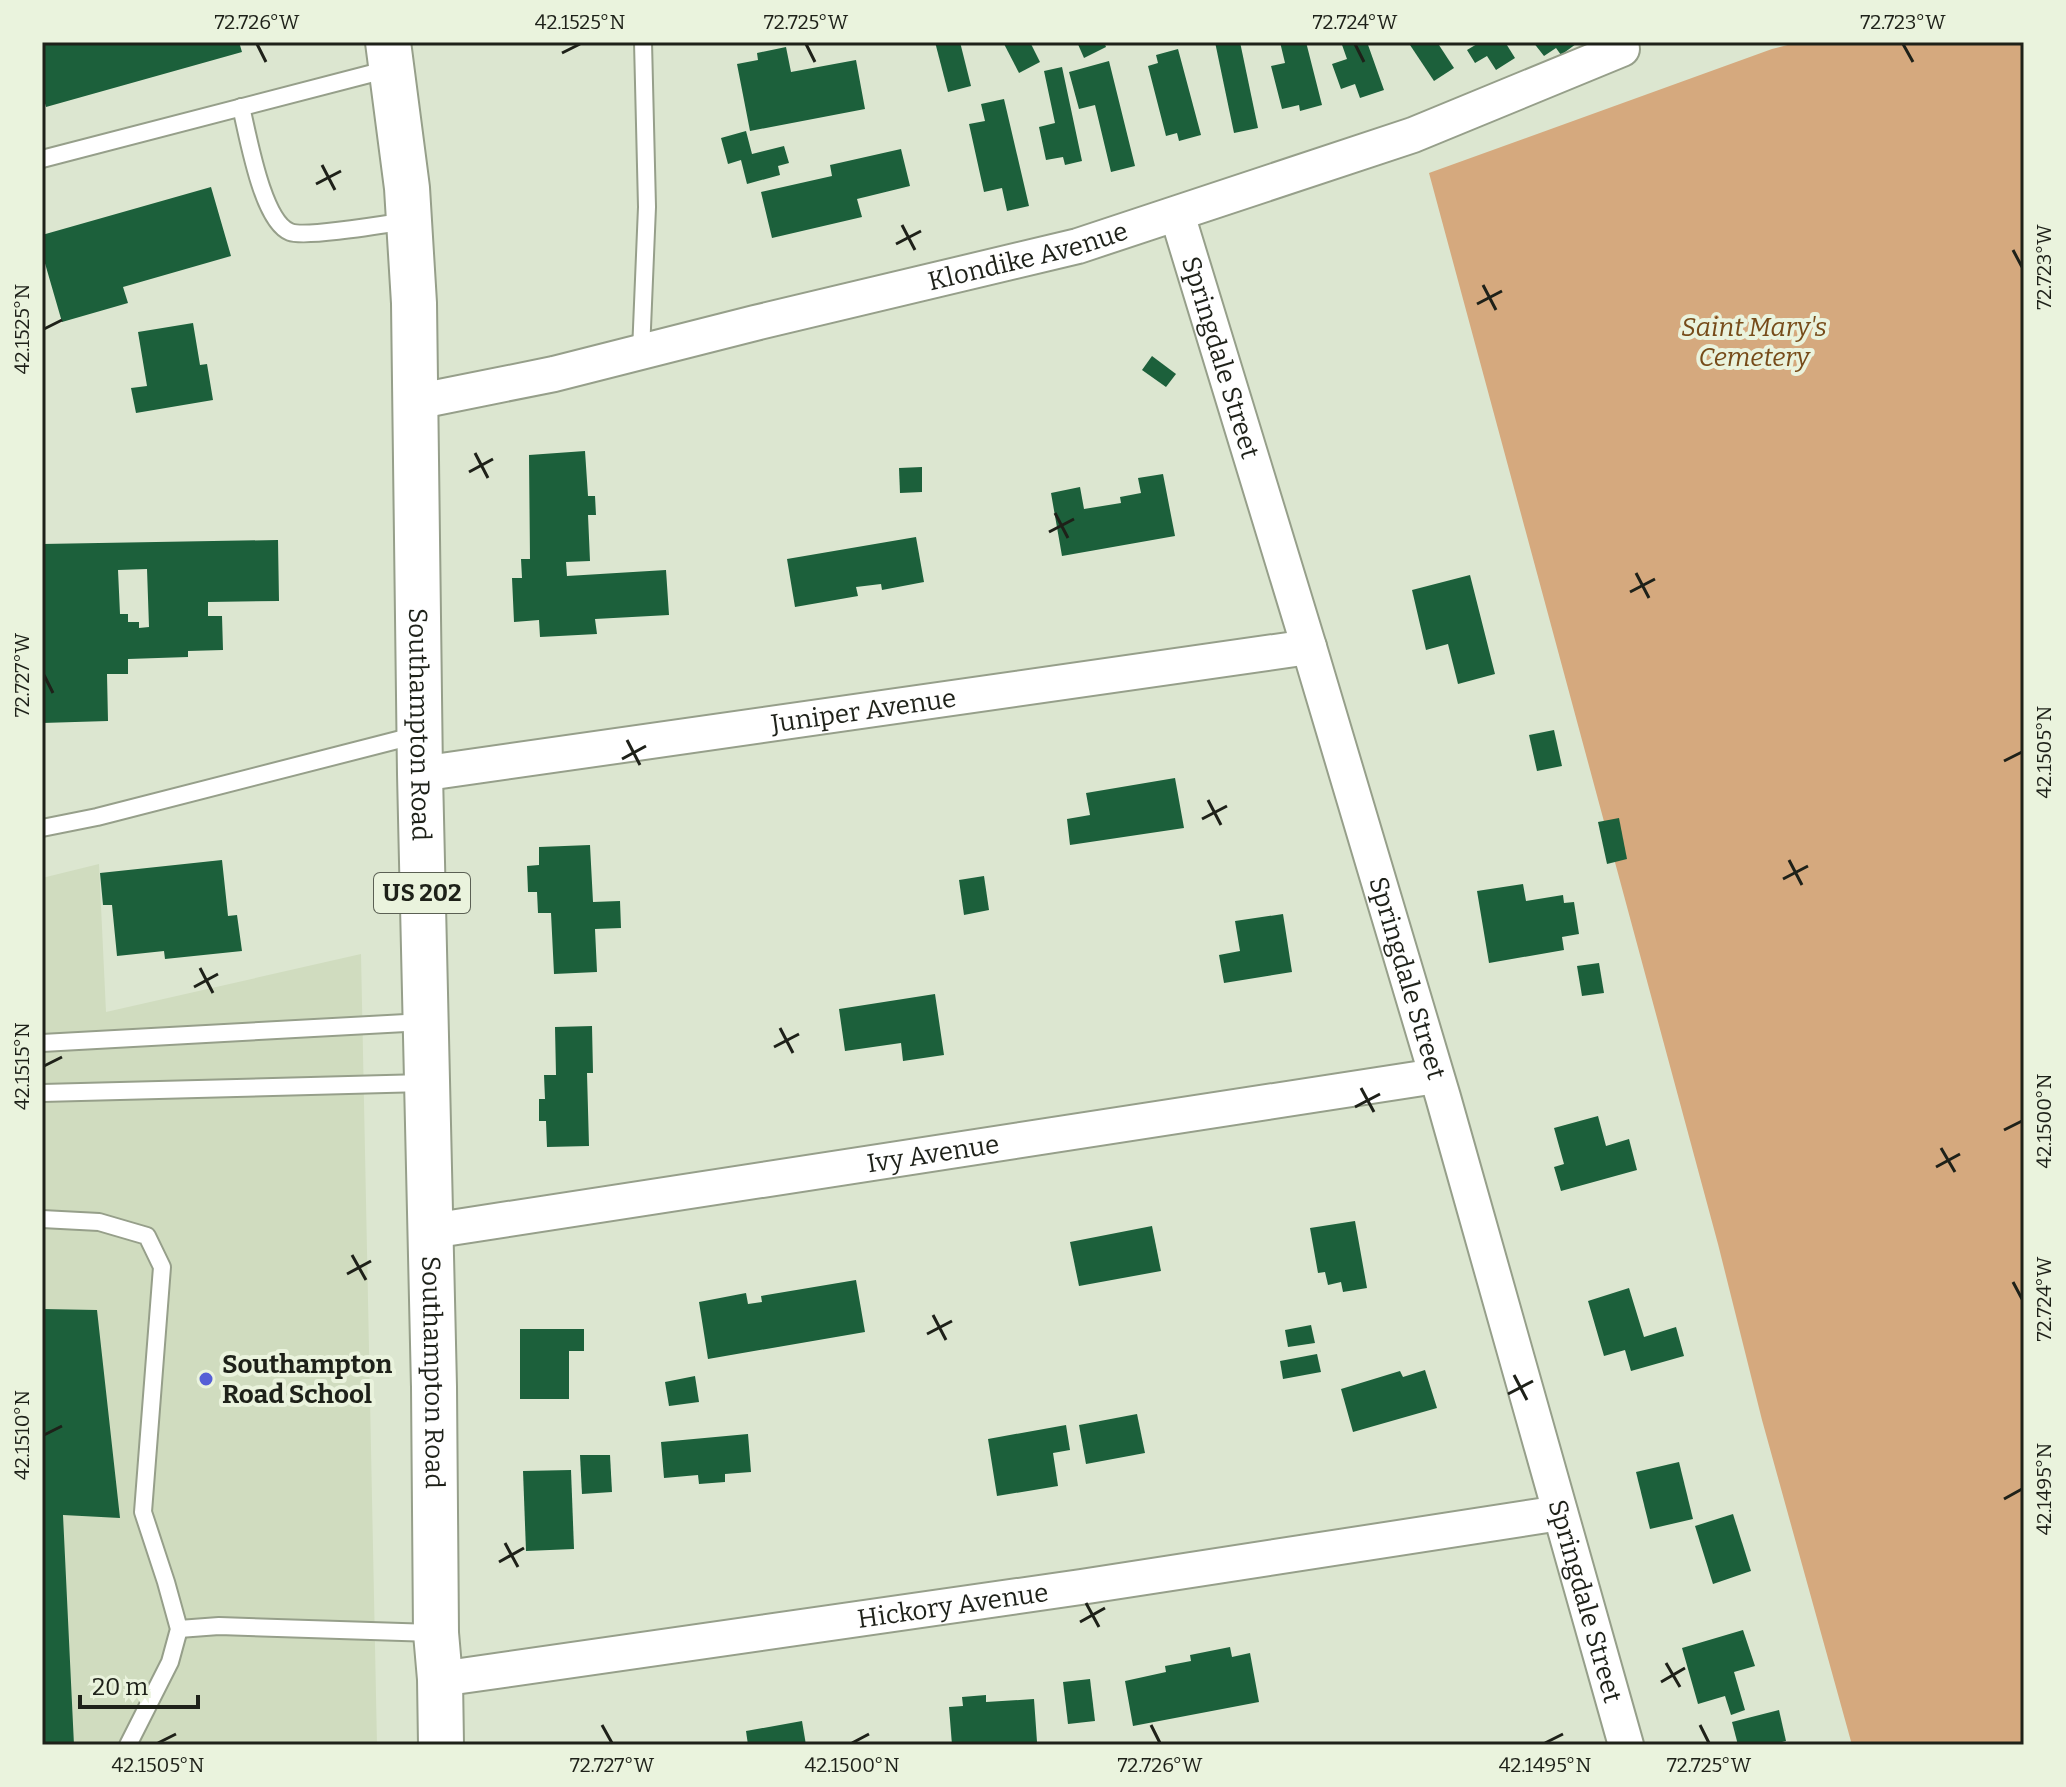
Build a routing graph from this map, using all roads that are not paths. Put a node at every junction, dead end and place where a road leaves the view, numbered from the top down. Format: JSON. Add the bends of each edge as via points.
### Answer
{"nodes":[{"id":1,"x":643,"y":42,"type":"edge"},
{"id":2,"x":1622,"y":49,"type":"dead end"},
{"id":3,"x":390,"y":55,"type":"edge"},
{"id":4,"x":241,"y":107,"type":"junction"},
{"id":5,"x":42,"y":159,"type":"edge"},
{"id":6,"x":1177,"y":214,"type":"junction"},
{"id":7,"x":409,"y":221,"type":"junction"},
{"id":8,"x":641,"y":352,"type":"junction"},
{"id":9,"x":415,"y":402,"type":"junction"},
{"id":10,"x":1309,"y":647,"type":"junction"},
{"id":11,"x":419,"y":754,"type":"junction"},
{"id":12,"x":42,"y":828,"type":"edge"},
{"id":13,"x":425,"y":1022,"type":"junction"},
{"id":14,"x":42,"y":1043,"type":"edge"},
{"id":15,"x":1436,"y":1076,"type":"junction"},
{"id":16,"x":428,"y":1083,"type":"junction"},
{"id":17,"x":42,"y":1093,"type":"edge"},
{"id":18,"x":42,"y":1219,"type":"edge"},
{"id":19,"x":431,"y":1231,"type":"junction"},
{"id":20,"x":1560,"y":1513,"type":"junction"},
{"id":21,"x":179,"y":1629,"type":"junction"},
{"id":22,"x":436,"y":1633,"type":"junction"},
{"id":23,"x":440,"y":1679,"type":"junction"},
{"id":24,"x":128,"y":1745,"type":"edge"},
{"id":25,"x":441,"y":1745,"type":"edge"},
{"id":26,"x":1626,"y":1745,"type":"edge"}],
"edges":[{"from":1,"to":8,"type":"lane","via":[[647,207]]},
{"from":2,"to":6,"type":"street","name":"Klondike Avenue","via":[[1413,135]]},
{"from":3,"to":4,"type":"lane"},
{"from":3,"to":7,"type":"main road","name":"Southampton Road","number":"US 202"},
{"from":4,"to":5,"type":"lane"},
{"from":4,"to":7,"type":"lane","via":[[260,184],[271,211],[290,232]]},
{"from":6,"to":8,"type":"street","name":"Klondike Avenue","via":[[1078,246]]},
{"from":6,"to":10,"type":"street","name":"Springdale Street"},
{"from":7,"to":9,"type":"main road","name":"Southampton Road","number":"US 202"},
{"from":8,"to":9,"type":"street","name":"Klondike Avenue"},
{"from":9,"to":11,"type":"main road","name":"Southampton Road","number":"US 202"},
{"from":10,"to":11,"type":"street","name":"Juniper Avenue"},
{"from":10,"to":15,"type":"street","name":"Springdale Street"},
{"from":11,"to":12,"type":"lane"},
{"from":11,"to":13,"type":"main road","name":"Southampton Road","number":"US 202"},
{"from":13,"to":14,"type":"lane"},
{"from":13,"to":16,"type":"main road","name":"Southampton Road","number":"US 202"},
{"from":15,"to":19,"type":"street","name":"Ivy Avenue"},
{"from":15,"to":20,"type":"street","name":"Springdale Street"},
{"from":16,"to":17,"type":"lane"},
{"from":16,"to":19,"type":"main road","name":"Southampton Road","number":"US 202"},
{"from":18,"to":21,"type":"lane","via":[[99,1222],[147,1236],[162,1267],[143,1512]]},
{"from":19,"to":22,"type":"main road","name":"Southampton Road","number":"US 202"},
{"from":20,"to":23,"type":"street","name":"Hickory Avenue"},
{"from":20,"to":26,"type":"street","name":"Springdale Street"},
{"from":21,"to":22,"type":"lane"},
{"from":21,"to":24,"type":"lane","via":[[170,1662]]},
{"from":22,"to":23,"type":"main road","name":"Southampton Road","number":"US 202"},
{"from":23,"to":25,"type":"main road","name":"Southampton Road","number":"US 202"}]}
